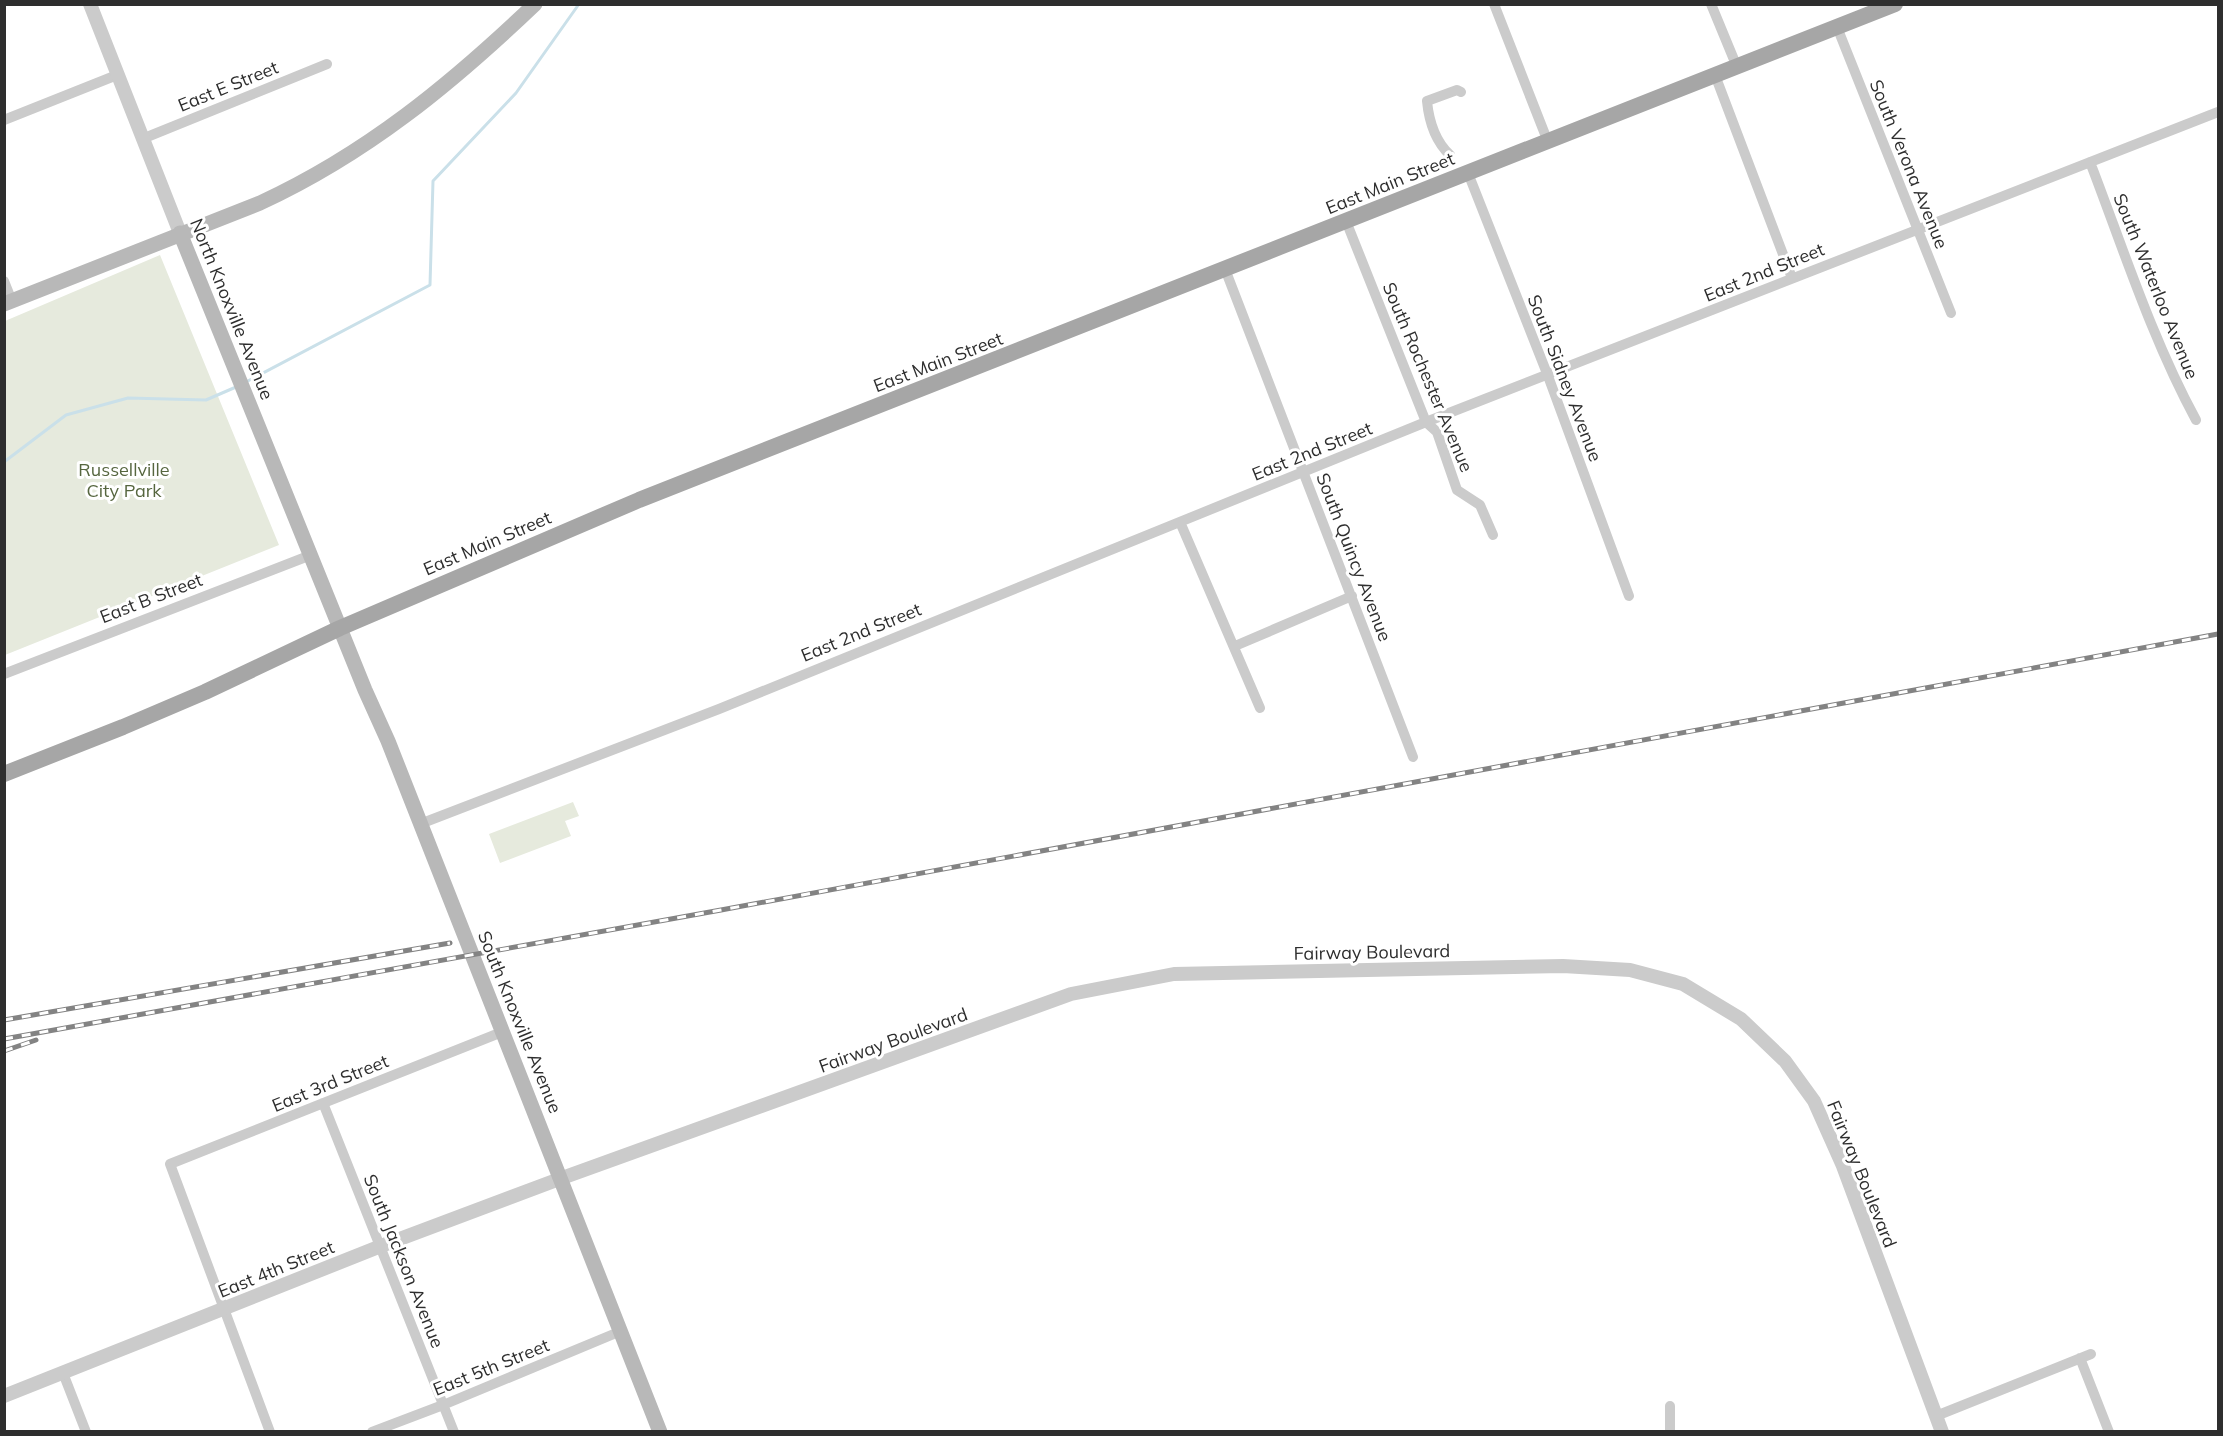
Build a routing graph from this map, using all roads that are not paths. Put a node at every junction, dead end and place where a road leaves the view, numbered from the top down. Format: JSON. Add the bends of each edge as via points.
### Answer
{"nodes":[{"id":1,"x":90,"y":4,"type":"edge"},
{"id":2,"x":535,"y":4,"type":"edge"},
{"id":3,"x":1494,"y":4,"type":"edge"},
{"id":4,"x":1711,"y":4,"type":"edge"},
{"id":5,"x":1895,"y":4,"type":"edge"},
{"id":6,"x":1837,"y":27,"type":"junction"},
{"id":7,"x":327,"y":64,"type":"dead end"},
{"id":8,"x":1737,"y":67,"type":"junction"},
{"id":9,"x":117,"y":75,"type":"junction"},
{"id":10,"x":1715,"y":75,"type":"junction"},
{"id":11,"x":1461,"y":92,"type":"dead end"},
{"id":12,"x":2218,"y":112,"type":"edge"},
{"id":13,"x":4,"y":120,"type":"edge"},
{"id":14,"x":142,"y":139,"type":"junction"},
{"id":15,"x":1548,"y":142,"type":"junction"},
{"id":16,"x":1450,"y":155,"type":"dead end"},
{"id":17,"x":2090,"y":162,"type":"junction"},
{"id":18,"x":1468,"y":173,"type":"junction"},
{"id":19,"x":1346,"y":221,"type":"junction"},
{"id":20,"x":1917,"y":230,"type":"junction"},
{"id":21,"x":180,"y":233,"type":"junction"},
{"id":22,"x":1225,"y":269,"type":"junction"},
{"id":23,"x":1792,"y":278,"type":"junction"},
{"id":24,"x":4,"y":281,"type":"edge"},
{"id":25,"x":8,"y":303,"type":"edge"},
{"id":26,"x":1951,"y":314,"type":"dead end"},
{"id":27,"x":1548,"y":376,"type":"junction"},
{"id":28,"x":2196,"y":420,"type":"dead end"},
{"id":29,"x":1426,"y":422,"type":"junction"},
{"id":30,"x":1303,"y":473,"type":"junction"},
{"id":31,"x":1180,"y":522,"type":"junction"},
{"id":32,"x":1493,"y":535,"type":"dead end"},
{"id":33,"x":310,"y":555,"type":"junction"},
{"id":34,"x":1352,"y":596,"type":"junction"},
{"id":35,"x":1629,"y":596,"type":"dead end"},
{"id":36,"x":340,"y":628,"type":"junction"},
{"id":37,"x":1235,"y":646,"type":"junction"},
{"id":38,"x":4,"y":674,"type":"edge"},
{"id":39,"x":1260,"y":708,"type":"dead end"},
{"id":40,"x":1413,"y":757,"type":"dead end"},
{"id":41,"x":4,"y":774,"type":"edge"},
{"id":42,"x":420,"y":824,"type":"junction"},
{"id":43,"x":502,"y":1032,"type":"junction"},
{"id":44,"x":323,"y":1103,"type":"junction"},
{"id":45,"x":562,"y":1178,"type":"junction"},
{"id":46,"x":381,"y":1246,"type":"junction"},
{"id":47,"x":225,"y":1308,"type":"junction"},
{"id":48,"x":621,"y":1331,"type":"junction"},
{"id":49,"x":2091,"y":1354,"type":"dead end"},
{"id":50,"x":2080,"y":1358,"type":"junction"},
{"id":51,"x":63,"y":1373,"type":"junction"},
{"id":52,"x":4,"y":1396,"type":"edge"},
{"id":53,"x":443,"y":1405,"type":"junction"},
{"id":54,"x":1670,"y":1406,"type":"dead end"},
{"id":55,"x":1936,"y":1416,"type":"junction"},
{"id":56,"x":86,"y":1431,"type":"edge"},
{"id":57,"x":270,"y":1431,"type":"edge"},
{"id":58,"x":372,"y":1431,"type":"edge"},
{"id":59,"x":454,"y":1431,"type":"edge"},
{"id":60,"x":660,"y":1431,"type":"edge"},
{"id":61,"x":1670,"y":1431,"type":"edge"},
{"id":62,"x":1942,"y":1431,"type":"edge"},
{"id":63,"x":2109,"y":1431,"type":"edge"}],
"edges":[{"from":1,"to":9,"type":"street","name":"North Knoxville Avenue"},
{"from":2,"to":21,"type":"main road","via":[[416,108],[343,160],[260,203]]},
{"from":3,"to":15,"type":"street"},
{"from":4,"to":8,"type":"street"},
{"from":5,"to":6,"type":"main road","name":"East Main Street"},
{"from":6,"to":8,"type":"main road","name":"East Main Street"},
{"from":6,"to":20,"type":"street","name":"South Verona Avenue"},
{"from":7,"to":14,"type":"street","name":"East E Street"},
{"from":8,"to":10,"type":"main road","name":"East Main Street"},
{"from":9,"to":13,"type":"street"},
{"from":9,"to":14,"type":"street","name":"North Knoxville Avenue"},
{"from":10,"to":15,"type":"main road","name":"East Main Street"},
{"from":10,"to":23,"type":"street"},
{"from":11,"to":16,"type":"street","via":[[1427,101],[1440,146]]},
{"from":12,"to":17,"type":"street","name":"East 2nd Street"},
{"from":14,"to":21,"type":"street","name":"North Knoxville Avenue"},
{"from":15,"to":18,"type":"main road","name":"East Main Street"},
{"from":17,"to":20,"type":"street","name":"East 2nd Street"},
{"from":17,"to":28,"type":"street","name":"South Waterloo Avenue","via":[[2170,369]]},
{"from":18,"to":19,"type":"main road","name":"East Main Street"},
{"from":18,"to":27,"type":"street","name":"South Sidney Avenue"},
{"from":19,"to":22,"type":"main road","name":"East Main Street"},
{"from":19,"to":29,"type":"street","name":"South Rochester Avenue"},
{"from":20,"to":23,"type":"street","name":"East 2nd Street"},
{"from":20,"to":26,"type":"street","name":"South Verona Avenue"},
{"from":21,"to":25,"type":"main road"},
{"from":21,"to":33,"type":"main road","name":"North Knoxville Avenue"},
{"from":22,"to":30,"type":"street","name":"South Quincy Avenue"},
{"from":22,"to":36,"type":"main road","name":"East Main Street","via":[[639,500]]},
{"from":23,"to":27,"type":"street","name":"East 2nd Street"},
{"from":24,"to":25,"type":"street"},
{"from":27,"to":29,"type":"street","name":"East 2nd Street"},
{"from":27,"to":35,"type":"street","name":"South Sidney Avenue"},
{"from":29,"to":30,"type":"street","name":"East 2nd Street"},
{"from":29,"to":32,"type":"street","name":"South Rochester Avenue","via":[[1437,432],[1457,489],[1480,505]]},
{"from":30,"to":31,"type":"street","name":"East 2nd Street"},
{"from":30,"to":34,"type":"street","name":"South Quincy Avenue"},
{"from":31,"to":37,"type":"street"},
{"from":31,"to":42,"type":"street","name":"East 2nd Street"},
{"from":33,"to":36,"type":"main road","name":"North Knoxville Avenue"},
{"from":33,"to":38,"type":"street","name":"East B Street"},
{"from":34,"to":37,"type":"street"},
{"from":34,"to":40,"type":"street","name":"South Quincy Avenue"},
{"from":36,"to":41,"type":"main road","name":"East Main Street","via":[[205,692]]},
{"from":36,"to":42,"type":"main road","name":"South Knoxville Avenue"},
{"from":37,"to":39,"type":"street"},
{"from":42,"to":43,"type":"main road","name":"South Knoxville Avenue"},
{"from":43,"to":44,"type":"street","name":"East 3rd Street"},
{"from":43,"to":45,"type":"main road","name":"South Knoxville Avenue"},
{"from":44,"to":46,"type":"street","name":"South Jackson Avenue"},
{"from":44,"to":47,"type":"street","name":"East 3rd Street","via":[[170,1164]]},
{"from":45,"to":46,"type":"street","name":"East 4th Street"},
{"from":45,"to":48,"type":"main road","name":"South Knoxville Avenue"},
{"from":45,"to":55,"type":"street","name":"Fairway Boulevard","via":[[1071,994],[1174,974],[1563,966],[1630,970],[1683,984],[1741,1019],[1785,1061],[1814,1101],[1843,1167]]},
{"from":46,"to":47,"type":"street","name":"East 4th Street"},
{"from":46,"to":53,"type":"street","name":"South Jackson Avenue"},
{"from":47,"to":51,"type":"street","name":"East 4th Street"},
{"from":47,"to":57,"type":"street"},
{"from":48,"to":53,"type":"street","name":"East 5th Street"},
{"from":48,"to":60,"type":"main road","name":"South Knoxville Avenue"},
{"from":49,"to":50,"type":"street"},
{"from":50,"to":55,"type":"street"},
{"from":50,"to":63,"type":"street"},
{"from":51,"to":52,"type":"street","name":"East 4th Street"},
{"from":51,"to":56,"type":"street"},
{"from":53,"to":58,"type":"street","name":"East 5th Street"},
{"from":53,"to":59,"type":"street","name":"South Jackson Avenue"},
{"from":54,"to":61,"type":"street"},
{"from":55,"to":62,"type":"street","name":"Fairway Boulevard"}]}
